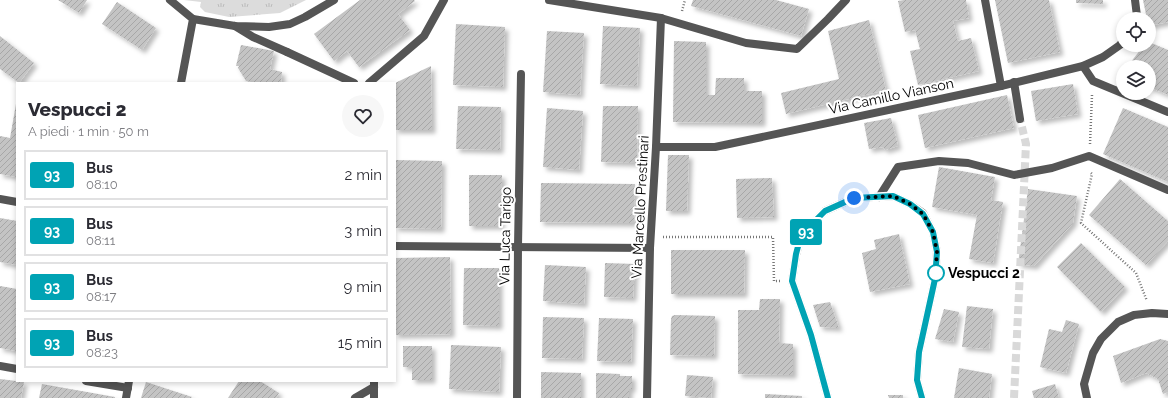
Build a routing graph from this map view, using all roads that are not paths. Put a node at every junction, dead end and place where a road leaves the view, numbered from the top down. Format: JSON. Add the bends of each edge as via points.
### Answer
{"nodes":[{"id":1,"x":170,"y":0,"type":"edge"},
{"id":2,"x":334,"y":0,"type":"edge"},
{"id":3,"x":444,"y":0,"type":"edge"},
{"id":4,"x":549,"y":0,"type":"edge"},
{"id":5,"x":846,"y":0,"type":"edge"},
{"id":6,"x":985,"y":0,"type":"edge"},
{"id":7,"x":1135,"y":0,"type":"edge"},
{"id":8,"x":1136,"y":12,"type":"edge"},
{"id":9,"x":661,"y":18,"type":"junction"},
{"id":10,"x":193,"y":20,"type":"junction"},
{"id":11,"x":235,"y":26,"type":"junction"},
{"id":12,"x":1116,"y":48,"type":"edge"},
{"id":13,"x":1083,"y":66,"type":"junction"},
{"id":14,"x":522,"y":74,"type":"dead end"},
{"id":15,"x":181,"y":82,"type":"edge"},
{"id":16,"x":352,"y":82,"type":"edge"},
{"id":17,"x":370,"y":82,"type":"edge"},
{"id":18,"x":1014,"y":82,"type":"junction"},
{"id":19,"x":1001,"y":86,"type":"junction"},
{"id":20,"x":1168,"y":112,"type":"edge"},
{"id":21,"x":1020,"y":119,"type":"tunnel mouth"},
{"id":22,"x":656,"y":147,"type":"junction"},
{"id":23,"x":1168,"y":190,"type":"edge"},
{"id":24,"x":879,"y":197,"type":"junction"},
{"id":25,"x":0,"y":199,"type":"edge"},
{"id":26,"x":16,"y":202,"type":"edge"},
{"id":27,"x":396,"y":246,"type":"edge"},
{"id":28,"x":518,"y":246,"type":"junction"},
{"id":29,"x":650,"y":248,"type":"junction"},
{"id":30,"x":1168,"y":314,"type":"edge"},
{"id":31,"x":0,"y":366,"type":"edge"},
{"id":32,"x":16,"y":369,"type":"edge"},
{"id":33,"x":100,"y":382,"type":"edge"},
{"id":34,"x":128,"y":384,"type":"edge"},
{"id":35,"x":374,"y":384,"type":"edge"},
{"id":36,"x":126,"y":398,"type":"edge"},
{"id":37,"x":355,"y":398,"type":"edge"},
{"id":38,"x":374,"y":398,"type":"edge"},
{"id":39,"x":517,"y":398,"type":"edge"},
{"id":40,"x":647,"y":398,"type":"edge"},
{"id":41,"x":828,"y":398,"type":"edge"},
{"id":42,"x":922,"y":398,"type":"edge"},
{"id":43,"x":1087,"y":398,"type":"edge"}],
"edges":[{"from":1,"to":10,"type":"street"},
{"from":2,"to":11,"type":"street","via":[[290,24],[269,27]]},
{"from":3,"to":17,"type":"street","via":[[424,36]]},
{"from":4,"to":9,"type":"street"},
{"from":5,"to":9,"type":"street","via":[[797,48],[746,43]]},
{"from":6,"to":19,"type":"street"},
{"from":7,"to":8,"type":"street"},
{"from":9,"to":22,"type":"street","name":"Via Marcello Prestinari"},
{"from":10,"to":11,"type":"street"},
{"from":10,"to":15,"type":"street"},
{"from":11,"to":16,"type":"street","via":[[253,37]]},
{"from":12,"to":13,"type":"street","name":"Via Camillo Vianson","via":[[1103,58]]},
{"from":13,"to":18,"type":"street","name":"Via Camillo Vianson"},
{"from":13,"to":20,"type":"street","via":[[1093,81]]},
{"from":14,"to":28,"type":"street","name":"Via Luca Tarigo"},
{"from":18,"to":19,"type":"street","name":"Via Camillo Vianson"},
{"from":18,"to":21,"type":"street"},
{"from":19,"to":22,"type":"street","name":"Via Camillo Vianson","via":[[715,148]]},
{"from":22,"to":29,"type":"street","name":"Via Marcello Prestinari"},
{"from":23,"to":24,"type":"street","via":[[1089,156],[1052,168],[1014,175],[968,162],[940,161],[898,167]]},
{"from":24,"to":41,"type":"street","via":[[854,198],[825,211],[800,239],[796,254],[792,281],[811,335]]},
{"from":24,"to":42,"type":"street","via":[[893,196],[910,204],[923,214],[933,232],[937,252],[935,279],[919,352],[917,380]]},
{"from":25,"to":26,"type":"street"},
{"from":27,"to":28,"type":"street"},
{"from":28,"to":29,"type":"street"},
{"from":28,"to":39,"type":"street","name":"Via Luca Tarigo"},
{"from":29,"to":40,"type":"street","name":"Via Marcello Prestinari"},
{"from":30,"to":43,"type":"street","via":[[1152,312],[1134,315],[1118,322],[1101,339],[1093,353],[1084,384]]},
{"from":31,"to":32,"type":"street"},
{"from":33,"to":34,"type":"street"},
{"from":34,"to":36,"type":"street"},
{"from":35,"to":37,"type":"street"},
{"from":35,"to":38,"type":"street"}]}
